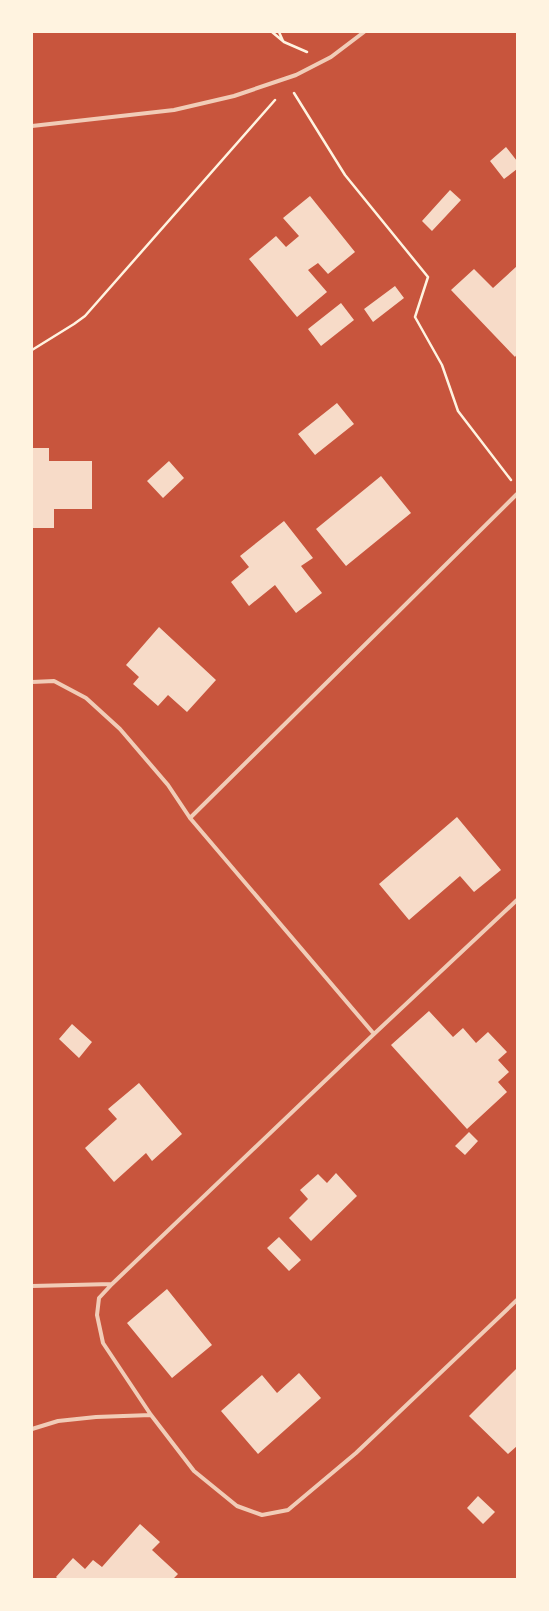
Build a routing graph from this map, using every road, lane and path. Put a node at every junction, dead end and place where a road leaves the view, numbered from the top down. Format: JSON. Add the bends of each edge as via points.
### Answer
{"nodes":[{"id":1,"x":272,"y":32,"type":"edge"},
{"id":2,"x":279,"y":32,"type":"edge"},
{"id":3,"x":364,"y":32,"type":"edge"},
{"id":4,"x":284,"y":42,"type":"junction"},
{"id":5,"x":331,"y":57,"type":"junction"},
{"id":6,"x":296,"y":75,"type":"junction"},
{"id":7,"x":288,"y":84,"type":"junction"},
{"id":8,"x":32,"y":126,"type":"edge"},
{"id":9,"x":32,"y":350,"type":"edge"},
{"id":10,"x":512,"y":483,"type":"dead end"},
{"id":11,"x":517,"y":494,"type":"edge"},
{"id":12,"x":32,"y":682,"type":"edge"},
{"id":13,"x":190,"y":818,"type":"junction"},
{"id":14,"x":517,"y":900,"type":"edge"},
{"id":15,"x":374,"y":1034,"type":"junction"},
{"id":16,"x":112,"y":1284,"type":"junction"},
{"id":17,"x":32,"y":1286,"type":"edge"},
{"id":18,"x":517,"y":1300,"type":"edge"},
{"id":19,"x":151,"y":1416,"type":"junction"},
{"id":20,"x":32,"y":1429,"type":"edge"}],
"edges":[{"from":1,"to":4,"type":"path"},
{"from":2,"to":4,"type":"path"},
{"from":3,"to":5,"type":"street"},
{"from":4,"to":5,"type":"path","via":[[311,53]]},
{"from":5,"to":6,"type":"street"},
{"from":6,"to":7,"type":"path"},
{"from":6,"to":8,"type":"street","via":[[234,96],[174,110]]},
{"from":7,"to":9,"type":"path","via":[[85,316]]},
{"from":7,"to":10,"type":"path","via":[[345,175],[428,277],[415,317],[442,365],[458,412]]},
{"from":11,"to":13,"type":"street"},
{"from":12,"to":13,"type":"street","via":[[54,681],[86,698],[120,729],[168,785]]},
{"from":13,"to":15,"type":"street"},
{"from":14,"to":15,"type":"street"},
{"from":15,"to":16,"type":"street"},
{"from":16,"to":17,"type":"street"},
{"from":16,"to":19,"type":"street","via":[[99,1298],[97,1315],[103,1343]]},
{"from":18,"to":19,"type":"street","via":[[356,1453],[288,1510],[262,1515],[237,1506],[194,1471]]},
{"from":19,"to":20,"type":"street","via":[[58,1421]]}]}
